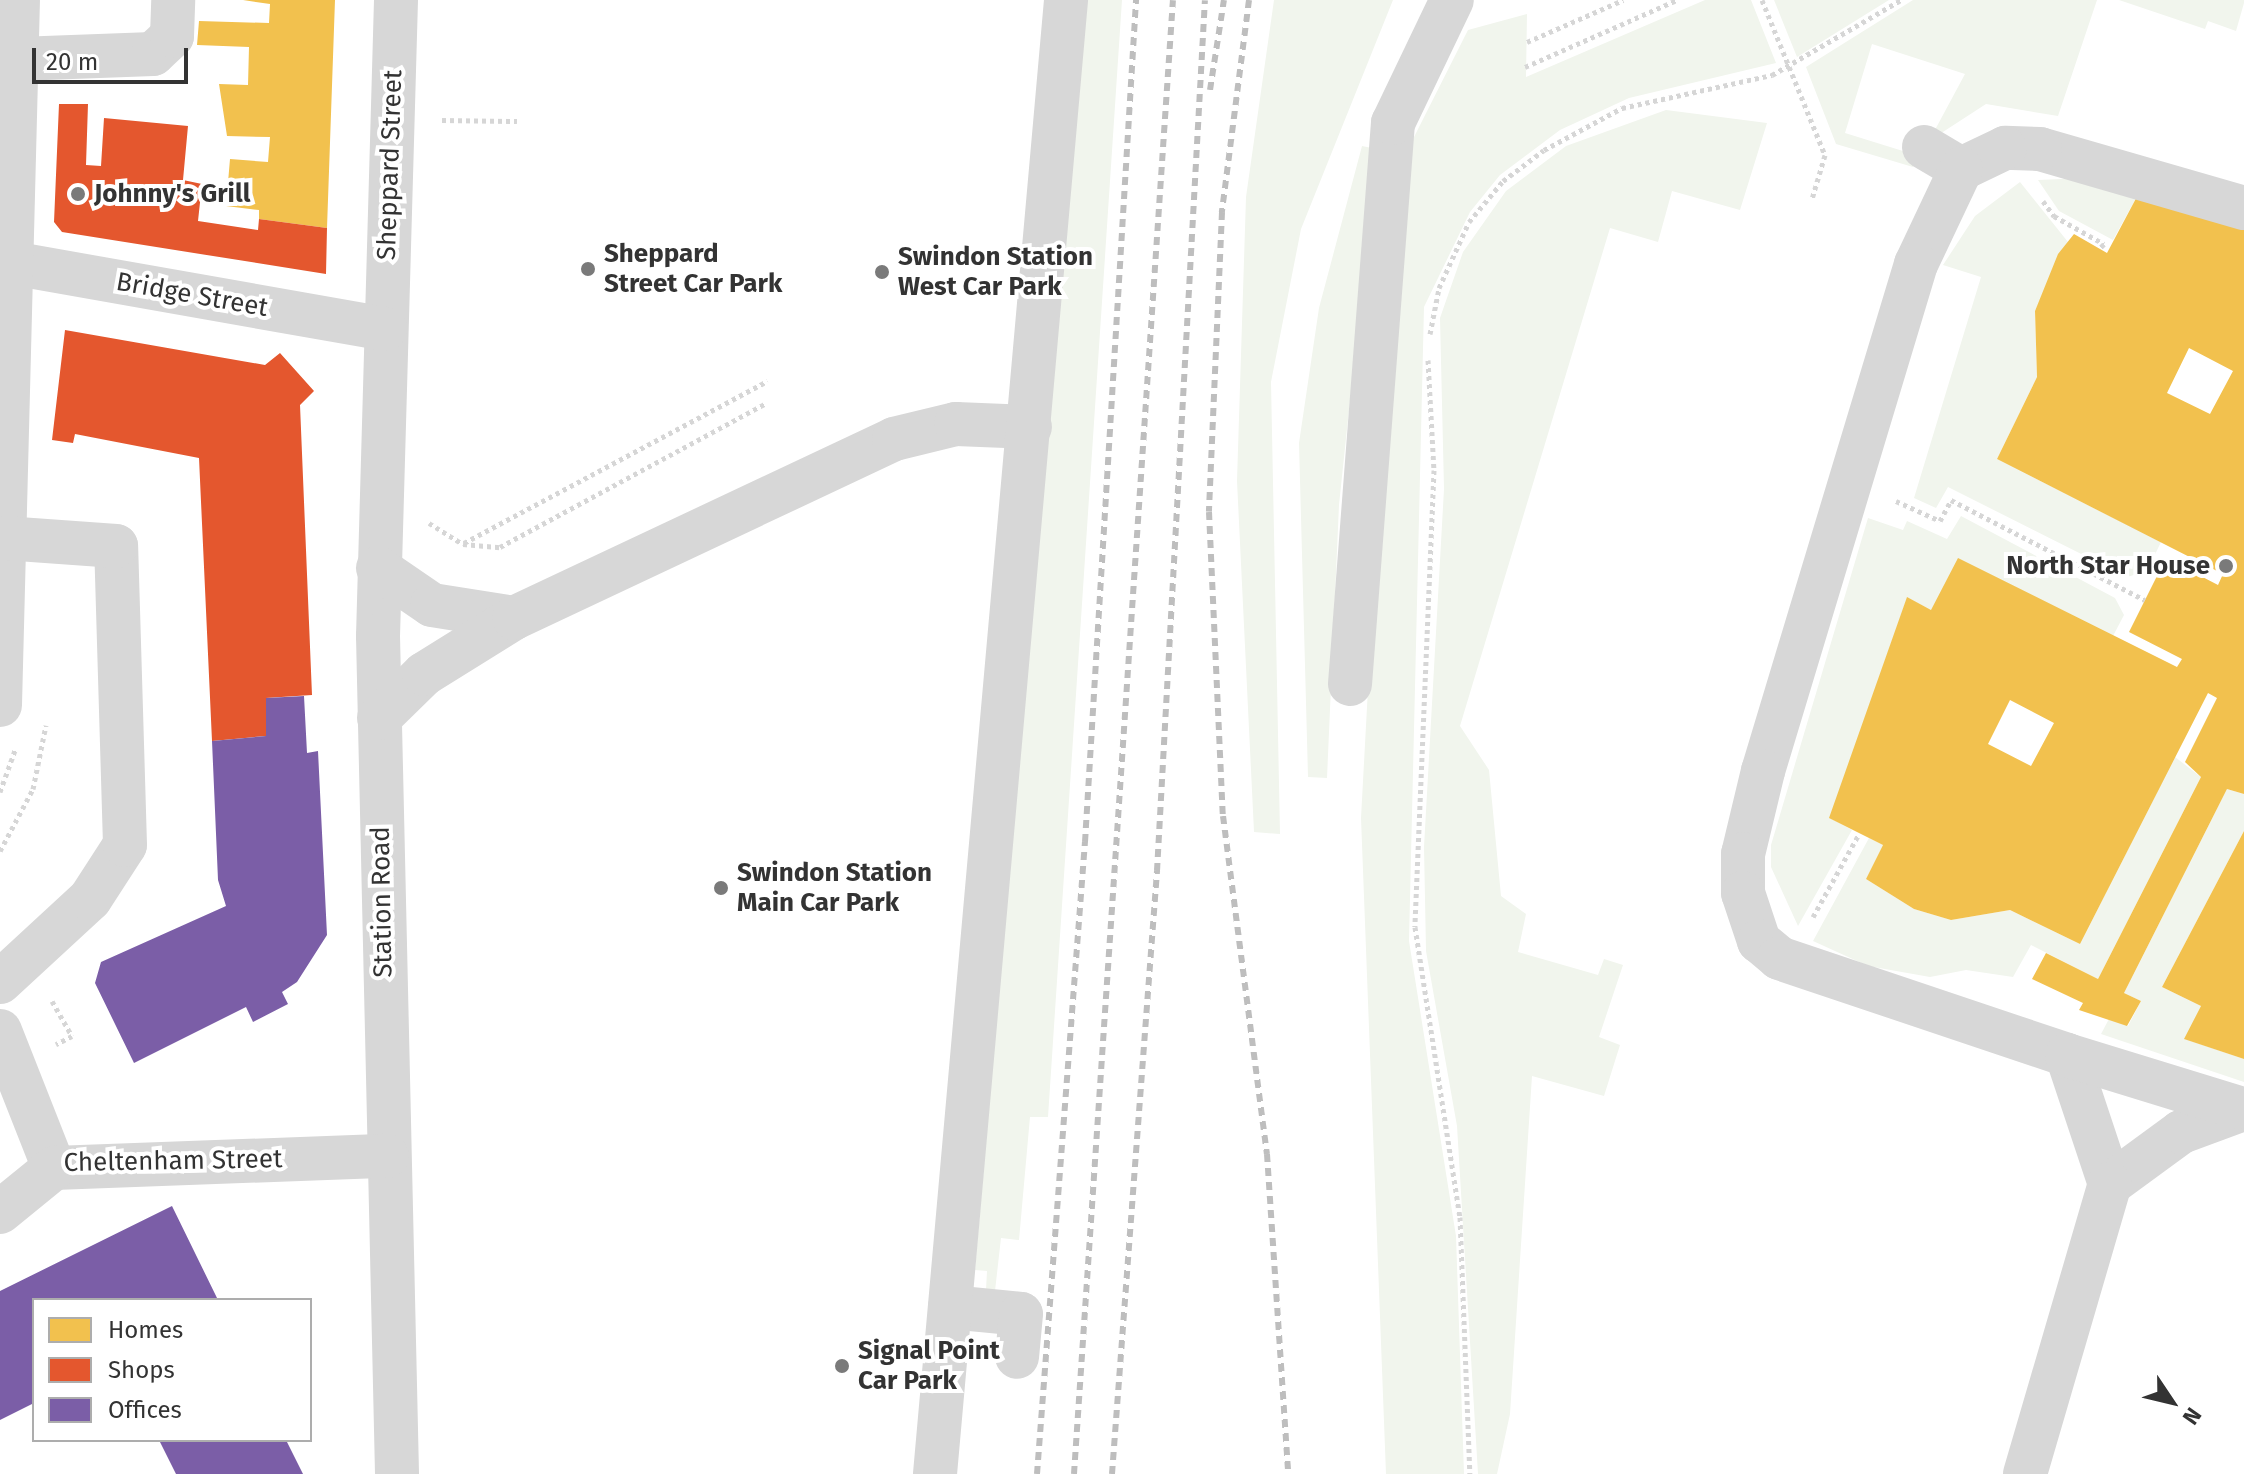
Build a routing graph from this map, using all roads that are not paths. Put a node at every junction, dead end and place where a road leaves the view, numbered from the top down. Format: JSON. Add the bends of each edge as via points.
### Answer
{"nodes":[{"id":1,"x":18,"y":0,"type":"edge"},
{"id":2,"x":173,"y":0,"type":"edge"},
{"id":3,"x":396,"y":0,"type":"edge"},
{"id":4,"x":1066,"y":0,"type":"edge"},
{"id":5,"x":1452,"y":0,"type":"edge"},
{"id":6,"x":18,"y":59,"type":"junction"},
{"id":7,"x":1924,"y":147,"type":"dead end"},
{"id":8,"x":1961,"y":169,"type":"junction"},
{"id":9,"x":2244,"y":208,"type":"edge"},
{"id":10,"x":5,"y":262,"type":"edge"},
{"id":11,"x":385,"y":329,"type":"junction"},
{"id":12,"x":1030,"y":427,"type":"junction"},
{"id":13,"x":4,"y":538,"type":"junction"},
{"id":14,"x":378,"y":568,"type":"junction"},
{"id":15,"x":514,"y":618,"type":"junction"},
{"id":16,"x":1350,"y":684,"type":"dead end"},
{"id":17,"x":0,"y":705,"type":"edge"},
{"id":18,"x":379,"y":718,"type":"junction"},
{"id":19,"x":0,"y":982,"type":"edge"},
{"id":20,"x":0,"y":1031,"type":"edge"},
{"id":21,"x":2067,"y":1055,"type":"junction"},
{"id":22,"x":2240,"y":1108,"type":"edge"},
{"id":23,"x":387,"y":1156,"type":"junction"},
{"id":24,"x":54,"y":1168,"type":"junction"},
{"id":25,"x":2110,"y":1184,"type":"junction"},
{"id":26,"x":0,"y":1212,"type":"edge"},
{"id":27,"x":950,"y":1307,"type":"junction"},
{"id":28,"x":1017,"y":1357,"type":"dead end"},
{"id":29,"x":397,"y":1474,"type":"edge"},
{"id":30,"x":935,"y":1474,"type":"edge"},
{"id":31,"x":2025,"y":1474,"type":"edge"}],
"edges":[{"from":1,"to":6,"type":"street"},
{"from":2,"to":6,"type":"street","via":[[172,36],[153,54]]},
{"from":3,"to":11,"type":"street","name":"Sheppard Street"},
{"from":4,"to":12,"type":"street"},
{"from":5,"to":16,"type":"street","via":[[1393,123]]},
{"from":6,"to":10,"type":"street"},
{"from":7,"to":8,"type":"street"},
{"from":8,"to":9,"type":"street","via":[[2005,148],[2040,149]]},
{"from":8,"to":21,"type":"street","via":[[1916,264],[1743,854],[1748,917],[1759,941],[1788,962]]},
{"from":10,"to":11,"type":"street","name":"Bridge Street"},
{"from":10,"to":13,"type":"street"},
{"from":11,"to":14,"type":"street","name":"Station Road"},
{"from":12,"to":15,"type":"street","via":[[956,424],[894,439]]},
{"from":12,"to":27,"type":"street"},
{"from":13,"to":17,"type":"street"},
{"from":13,"to":19,"type":"street","via":[[116,546],[125,845],[90,899]]},
{"from":14,"to":15,"type":"street","via":[[432,605]]},
{"from":14,"to":18,"type":"street","name":"Station Road"},
{"from":15,"to":18,"type":"street","via":[[424,674]]},
{"from":18,"to":23,"type":"street","name":"Station Road"},
{"from":20,"to":24,"type":"street","name":"Cheltenham Street"},
{"from":21,"to":22,"type":"street"},
{"from":21,"to":25,"type":"street"},
{"from":22,"to":25,"type":"street","via":[[2181,1132]]},
{"from":23,"to":24,"type":"street","name":"Cheltenham Street"},
{"from":23,"to":29,"type":"street","name":"Station Road"},
{"from":24,"to":26,"type":"street"},
{"from":25,"to":31,"type":"street"},
{"from":27,"to":28,"type":"street","via":[[1021,1314]]},
{"from":27,"to":30,"type":"street"}]}
